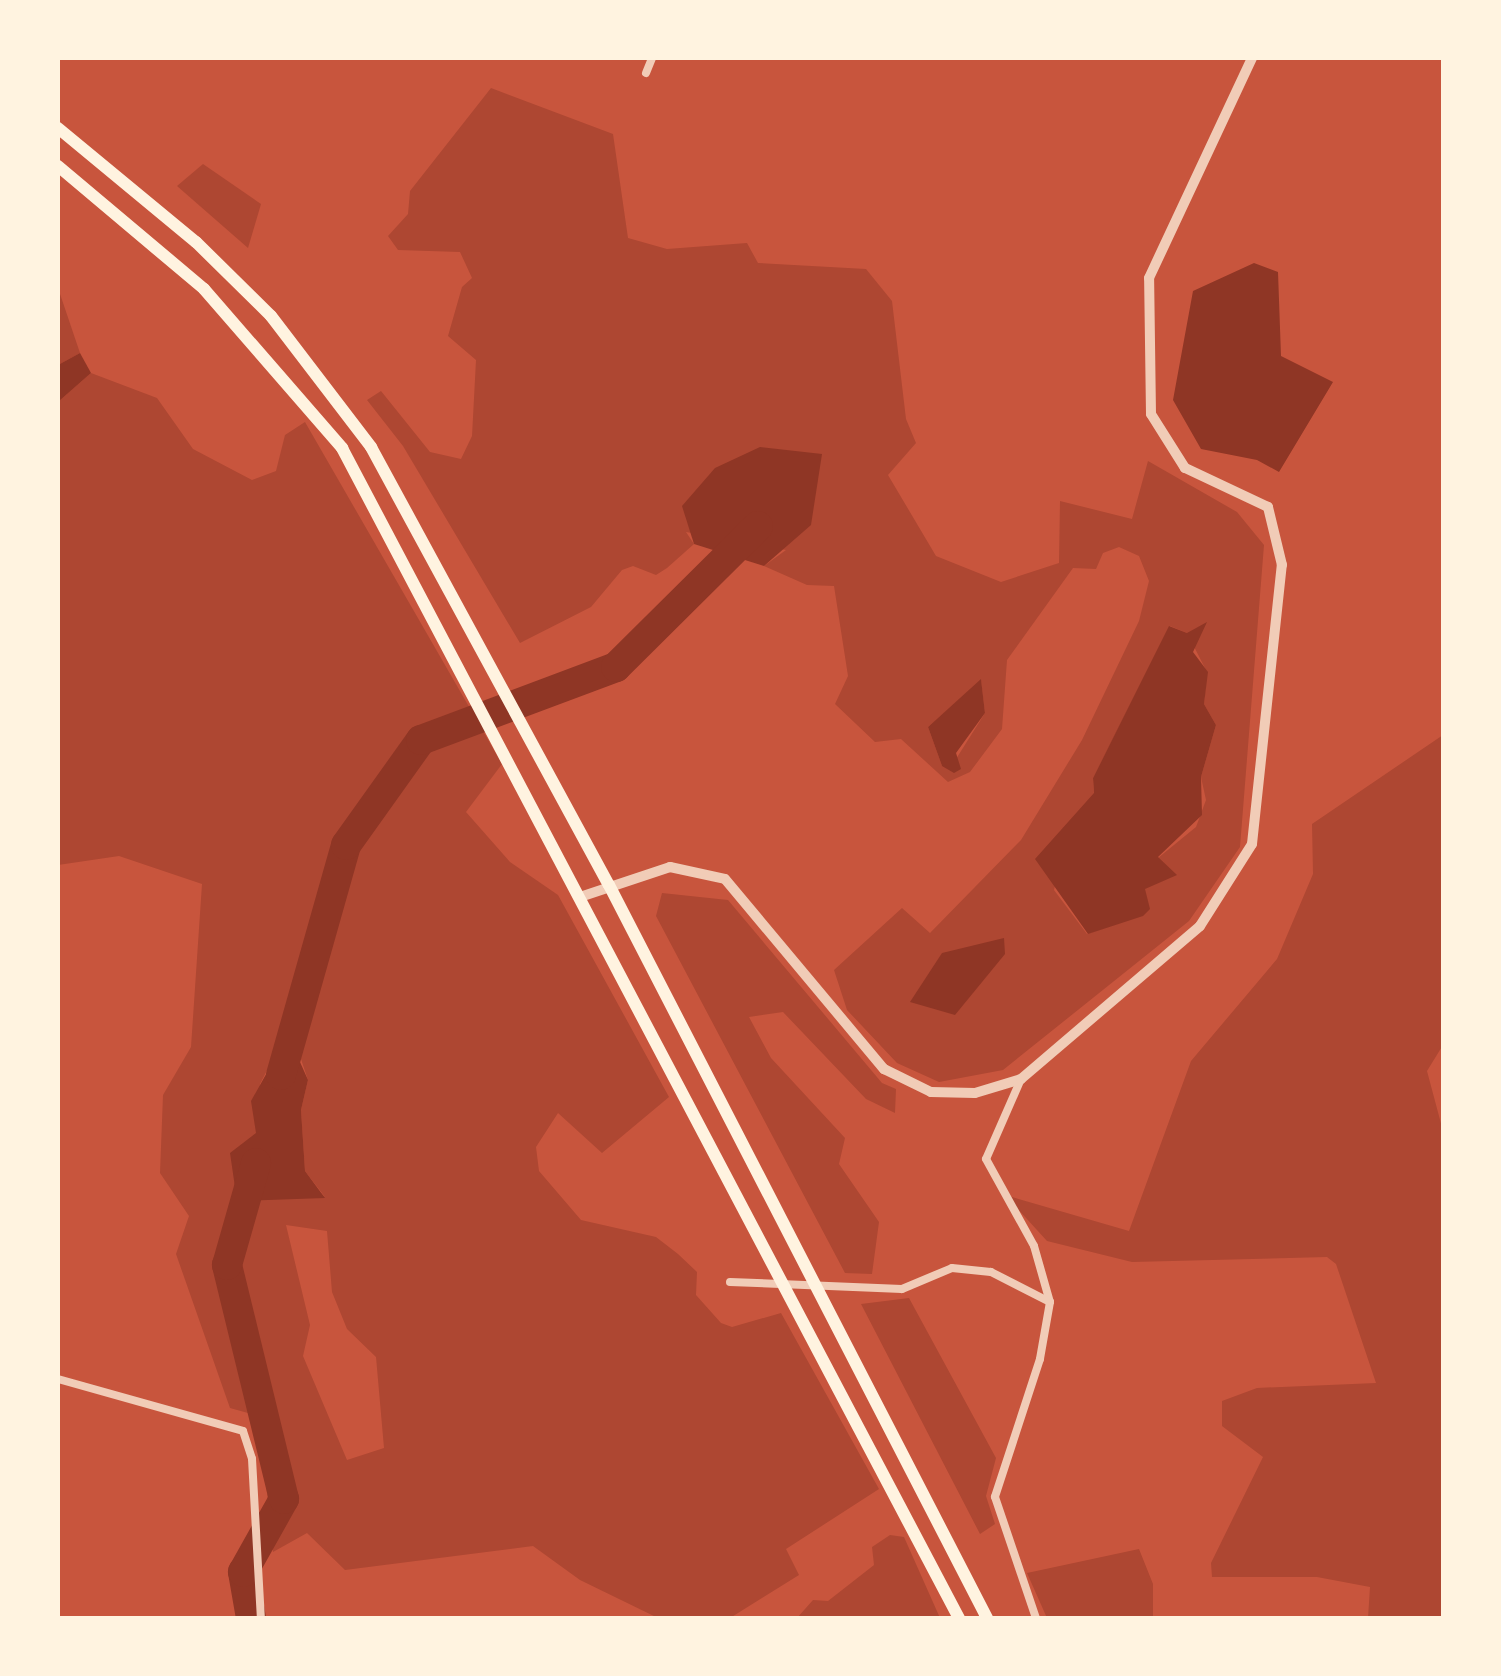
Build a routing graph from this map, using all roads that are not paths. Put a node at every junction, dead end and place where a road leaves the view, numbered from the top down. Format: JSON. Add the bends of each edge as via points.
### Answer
{"nodes":[{"id":1,"x":652,"y":58,"type":"edge"},
{"id":2,"x":1252,"y":58,"type":"edge"},
{"id":3,"x":646,"y":73,"type":"dead end"},
{"id":4,"x":58,"y":128,"type":"edge"},
{"id":5,"x":58,"y":166,"type":"edge"},
{"id":6,"x":609,"y":885,"type":"junction"},
{"id":7,"x":580,"y":897,"type":"junction"},
{"id":8,"x":1021,"y":1079,"type":"junction"},
{"id":9,"x":730,"y":1282,"type":"dead end"},
{"id":10,"x":1050,"y":1302,"type":"junction"},
{"id":11,"x":58,"y":1379,"type":"edge"},
{"id":12,"x":261,"y":1618,"type":"edge"},
{"id":13,"x":959,"y":1618,"type":"edge"},
{"id":14,"x":987,"y":1618,"type":"edge"},
{"id":15,"x":1036,"y":1618,"type":"edge"}],
"edges":[{"from":1,"to":3,"type":"street"},
{"from":2,"to":8,"type":"street","via":[[1149,278],[1151,414],[1185,468],[1268,507],[1282,565],[1252,844],[1200,926]]},
{"from":4,"to":6,"type":"main road","via":[[196,242],[316,368],[422,531]]},
{"from":5,"to":7,"type":"main road","via":[[204,289],[342,448]]},
{"from":6,"to":7,"type":"street"},
{"from":6,"to":8,"type":"street","via":[[670,867],[725,879],[884,1069],[931,1092],[975,1093]]},
{"from":6,"to":14,"type":"main road"},
{"from":7,"to":13,"type":"main road"},
{"from":8,"to":10,"type":"street","via":[[986,1159],[1034,1246]]},
{"from":9,"to":10,"type":"street","via":[[902,1289],[952,1268],[991,1272]]},
{"from":10,"to":15,"type":"street","via":[[1040,1359],[995,1497]]},
{"from":11,"to":12,"type":"street","via":[[243,1431],[252,1459]]}]}
